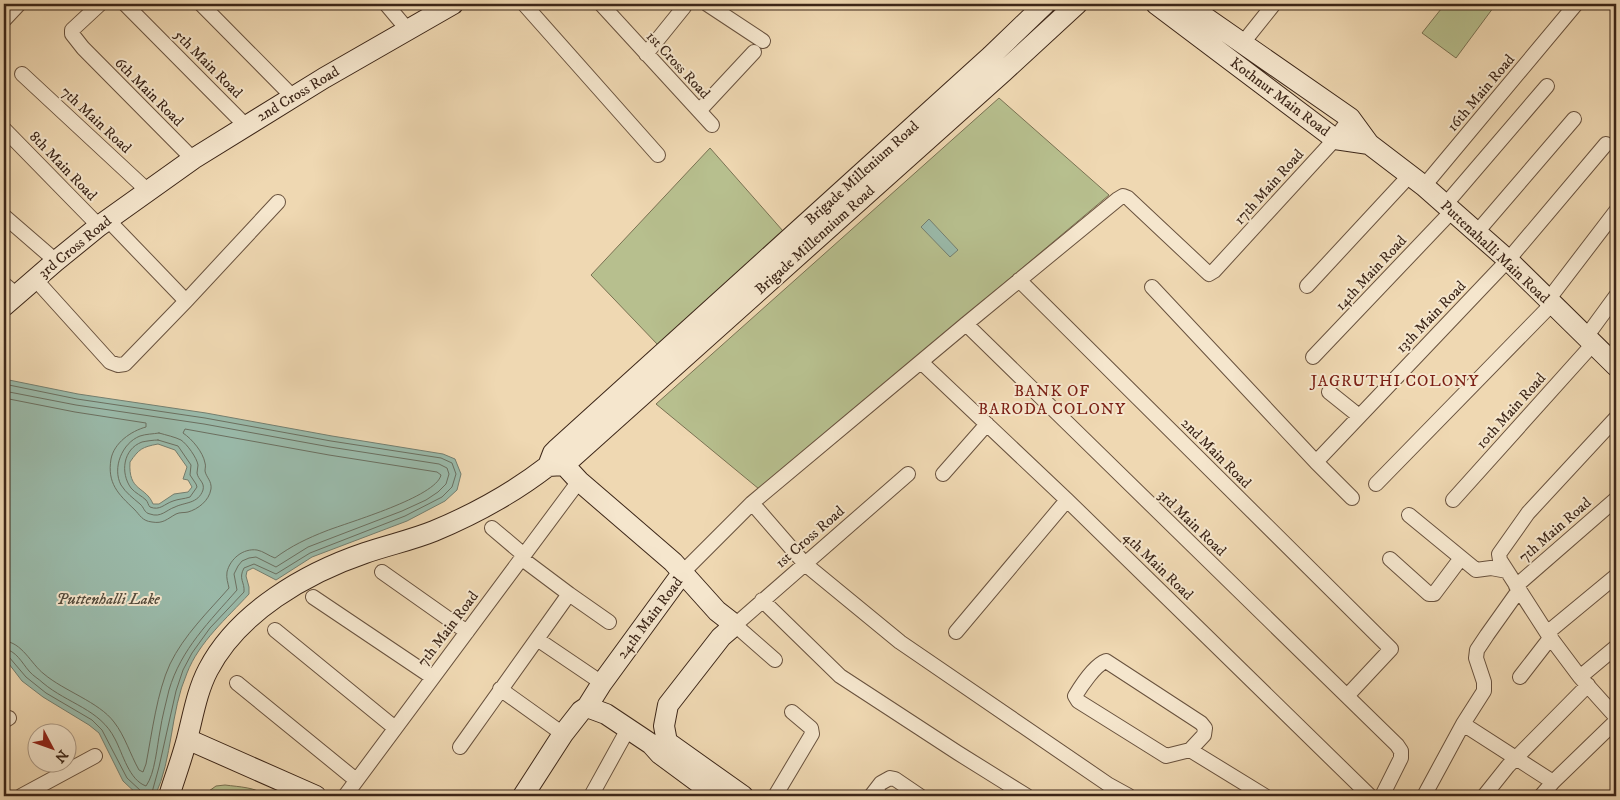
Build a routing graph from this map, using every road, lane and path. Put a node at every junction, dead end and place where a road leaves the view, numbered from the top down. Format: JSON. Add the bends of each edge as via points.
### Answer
{"nodes":[{"id":1,"x":19,"y":4,"type":"edge"},
{"id":2,"x":100,"y":4,"type":"edge"},
{"id":3,"x":125,"y":4,"type":"edge"},
{"id":4,"x":201,"y":4,"type":"edge"},
{"id":5,"x":386,"y":4,"type":"edge"},
{"id":6,"x":453,"y":4,"type":"edge"},
{"id":7,"x":524,"y":4,"type":"edge"},
{"id":8,"x":601,"y":4,"type":"edge"},
{"id":9,"x":707,"y":4,"type":"edge"},
{"id":10,"x":1045,"y":4,"type":"edge"},
{"id":11,"x":1077,"y":4,"type":"edge"},
{"id":12,"x":1156,"y":4,"type":"edge"},
{"id":13,"x":1186,"y":4,"type":"edge"},
{"id":14,"x":1274,"y":4,"type":"edge"},
{"id":15,"x":1576,"y":4,"type":"edge"},
{"id":16,"x":684,"y":8,"type":"dead end"},
{"id":17,"x":4,"y":20,"type":"edge"},
{"id":18,"x":407,"y":29,"type":"junction"},
{"id":19,"x":1242,"y":44,"type":"junction"},
{"id":20,"x":646,"y":54,"type":"junction"},
{"id":21,"x":22,"y":74,"type":"dead end"},
{"id":22,"x":1547,"y":86,"type":"dead end"},
{"id":23,"x":293,"y":96,"type":"junction"},
{"id":24,"x":699,"y":111,"type":"junction"},
{"id":25,"x":1350,"y":118,"type":"junction"},
{"id":26,"x":1574,"y":119,"type":"dead end"},
{"id":27,"x":246,"y":126,"type":"junction"},
{"id":28,"x":712,"y":126,"type":"dead end"},
{"id":29,"x":4,"y":129,"type":"edge"},
{"id":30,"x":1335,"y":139,"type":"junction"},
{"id":31,"x":1369,"y":144,"type":"junction"},
{"id":32,"x":1606,"y":144,"type":"dead end"},
{"id":33,"x":658,"y":155,"type":"dead end"},
{"id":34,"x":193,"y":159,"type":"junction"},
{"id":35,"x":1417,"y":180,"type":"junction"},
{"id":36,"x":148,"y":191,"type":"junction"},
{"id":37,"x":278,"y":202,"type":"dead end"},
{"id":38,"x":1449,"y":208,"type":"junction"},
{"id":39,"x":1616,"y":211,"type":"edge"},
{"id":40,"x":4,"y":216,"type":"edge"},
{"id":41,"x":103,"y":223,"type":"junction"},
{"id":42,"x":1476,"y":232,"type":"junction"},
{"id":43,"x":56,"y":260,"type":"junction"},
{"id":44,"x":1508,"y":260,"type":"junction"},
{"id":45,"x":35,"y":279,"type":"junction"},
{"id":46,"x":1019,"y":280,"type":"junction"},
{"id":47,"x":1307,"y":286,"type":"dead end"},
{"id":48,"x":1152,"y":287,"type":"dead end"},
{"id":49,"x":8,"y":295,"type":"edge"},
{"id":50,"x":1616,"y":296,"type":"edge"},
{"id":51,"x":186,"y":301,"type":"junction"},
{"id":52,"x":1550,"y":302,"type":"junction"},
{"id":53,"x":966,"y":324,"type":"junction"},
{"id":54,"x":1590,"y":340,"type":"junction"},
{"id":55,"x":1314,"y":358,"type":"dead end"},
{"id":56,"x":921,"y":362,"type":"junction"},
{"id":57,"x":1616,"y":366,"type":"edge"},
{"id":58,"x":1329,"y":392,"type":"dead end"},
{"id":59,"x":1359,"y":416,"type":"junction"},
{"id":60,"x":1616,"y":418,"type":"edge"},
{"id":61,"x":987,"y":424,"type":"junction"},
{"id":62,"x":555,"y":461,"type":"junction"},
{"id":63,"x":1316,"y":462,"type":"junction"},
{"id":64,"x":908,"y":474,"type":"dead end"},
{"id":65,"x":943,"y":474,"type":"dead end"},
{"id":66,"x":579,"y":481,"type":"junction"},
{"id":67,"x":1376,"y":484,"type":"dead end"},
{"id":68,"x":1352,"y":498,"type":"dead end"},
{"id":69,"x":1616,"y":499,"type":"edge"},
{"id":70,"x":1067,"y":500,"type":"junction"},
{"id":71,"x":1453,"y":500,"type":"dead end"},
{"id":72,"x":752,"y":503,"type":"junction"},
{"id":73,"x":1409,"y":515,"type":"dead end"},
{"id":74,"x":492,"y":528,"type":"dead end"},
{"id":75,"x":523,"y":557,"type":"junction"},
{"id":76,"x":1461,"y":558,"type":"junction"},
{"id":77,"x":1390,"y":559,"type":"dead end"},
{"id":78,"x":805,"y":564,"type":"junction"},
{"id":79,"x":1507,"y":571,"type":"junction"},
{"id":80,"x":382,"y":572,"type":"dead end"},
{"id":81,"x":683,"y":572,"type":"junction"},
{"id":82,"x":1616,"y":576,"type":"edge"},
{"id":83,"x":1517,"y":588,"type":"junction"},
{"id":84,"x":568,"y":594,"type":"junction"},
{"id":85,"x":312,"y":597,"type":"dead end"},
{"id":86,"x":762,"y":600,"type":"junction"},
{"id":87,"x":609,"y":622,"type":"dead end"},
{"id":88,"x":734,"y":625,"type":"junction"},
{"id":89,"x":275,"y":630,"type":"dead end"},
{"id":90,"x":467,"y":632,"type":"junction"},
{"id":91,"x":956,"y":632,"type":"dead end"},
{"id":92,"x":1549,"y":635,"type":"junction"},
{"id":93,"x":537,"y":639,"type":"junction"},
{"id":94,"x":1616,"y":647,"type":"edge"},
{"id":95,"x":775,"y":660,"type":"dead end"},
{"id":96,"x":1520,"y":676,"type":"dead end"},
{"id":97,"x":432,"y":678,"type":"junction"},
{"id":98,"x":1584,"y":681,"type":"junction"},
{"id":99,"x":237,"y":683,"type":"dead end"},
{"id":100,"x":602,"y":683,"type":"junction"},
{"id":101,"x":500,"y":689,"type":"junction"},
{"id":102,"x":1347,"y":696,"type":"junction"},
{"id":103,"x":587,"y":707,"type":"junction"},
{"id":104,"x":792,"y":712,"type":"dead end"},
{"id":105,"x":1616,"y":719,"type":"edge"},
{"id":106,"x":1463,"y":724,"type":"junction"},
{"id":107,"x":395,"y":728,"type":"junction"},
{"id":108,"x":628,"y":729,"type":"junction"},
{"id":109,"x":563,"y":734,"type":"junction"},
{"id":110,"x":187,"y":739,"type":"junction"},
{"id":111,"x":460,"y":747,"type":"dead end"},
{"id":112,"x":659,"y":747,"type":"junction"},
{"id":113,"x":1190,"y":750,"type":"junction"},
{"id":114,"x":95,"y":756,"type":"dead end"},
{"id":115,"x":1516,"y":758,"type":"junction"},
{"id":116,"x":356,"y":780,"type":"junction"},
{"id":117,"x":1553,"y":782,"type":"junction"},
{"id":118,"x":22,"y":796,"type":"edge"},
{"id":119,"x":169,"y":796,"type":"edge"},
{"id":120,"x":316,"y":796,"type":"edge"},
{"id":121,"x":345,"y":796,"type":"edge"},
{"id":122,"x":523,"y":796,"type":"edge"},
{"id":123,"x":591,"y":796,"type":"edge"},
{"id":124,"x":717,"y":796,"type":"edge"},
{"id":125,"x":743,"y":796,"type":"edge"},
{"id":126,"x":776,"y":796,"type":"edge"},
{"id":127,"x":871,"y":796,"type":"edge"},
{"id":128,"x":920,"y":796,"type":"edge"},
{"id":129,"x":1027,"y":796,"type":"edge"},
{"id":130,"x":1129,"y":796,"type":"edge"},
{"id":131,"x":1265,"y":796,"type":"edge"},
{"id":132,"x":1370,"y":796,"type":"edge"},
{"id":133,"x":1382,"y":796,"type":"edge"},
{"id":134,"x":1424,"y":796,"type":"edge"},
{"id":135,"x":1484,"y":796,"type":"edge"},
{"id":136,"x":1541,"y":796,"type":"edge"}],
"edges":[{"from":1,"to":17,"type":"street"},
{"from":2,"to":34,"type":"street","name":"6th Main Road","via":[[72,30],[72,34]]},
{"from":3,"to":27,"type":"street","name":"5th Main Road"},
{"from":4,"to":23,"type":"street"},
{"from":5,"to":18,"type":"street"},
{"from":6,"to":18,"type":"street","name":"2nd Cross Road"},
{"from":7,"to":33,"type":"street"},
{"from":8,"to":20,"type":"street","name":"1st Cross Road"},
{"from":9,"to":24,"type":"street","via":[[758,47]]},
{"from":10,"to":62,"type":"street","name":"Brigade Millenium Road"},
{"from":11,"to":62,"type":"street","name":"Brigade Millennium Road","via":[[997,78]]},
{"from":12,"to":30,"type":"street","name":"Kothnur Main Road"},
{"from":13,"to":19,"type":"street","name":"Kothnur Main Road"},
{"from":14,"to":19,"type":"street"},
{"from":15,"to":35,"type":"street","name":"16th Main Road"},
{"from":16,"to":20,"type":"street"},
{"from":18,"to":23,"type":"street","name":"2nd Cross Road"},
{"from":19,"to":25,"type":"street","name":"Kothnur Main Road"},
{"from":20,"to":24,"type":"street","name":"1st Cross Road"},
{"from":21,"to":36,"type":"street","name":"7th Main Road"},
{"from":22,"to":38,"type":"street","name":"14th Main Road"},
{"from":23,"to":27,"type":"street","name":"2nd Cross Road"},
{"from":24,"to":28,"type":"street","name":"1st Cross Road"},
{"from":25,"to":30,"type":"street","name":"17th Main Road"},
{"from":25,"to":31,"type":"street","name":"Kothnur Main Road"},
{"from":26,"to":42,"type":"street"},
{"from":27,"to":34,"type":"street","name":"2nd Cross Road"},
{"from":29,"to":41,"type":"street","name":"8th Main Road"},
{"from":30,"to":31,"type":"street","name":"Kothnur Main Road"},
{"from":30,"to":46,"type":"street","name":"17th Main Road","via":[[1209,274],[1123,196]]},
{"from":31,"to":35,"type":"street","name":"Puttenahalli Main Road"},
{"from":32,"to":44,"type":"street","name":"13th Main Road"},
{"from":34,"to":36,"type":"street","name":"2nd Cross Road"},
{"from":35,"to":38,"type":"street","name":"Puttenahalli Main Road"},
{"from":35,"to":47,"type":"street","name":"16th Main Road"},
{"from":36,"to":41,"type":"street","name":"3rd Cross Road"},
{"from":37,"to":51,"type":"street"},
{"from":38,"to":42,"type":"street","name":"Puttenahalli Main Road"},
{"from":38,"to":55,"type":"street","name":"14th Main Road"},
{"from":39,"to":52,"type":"street"},
{"from":40,"to":43,"type":"street"},
{"from":41,"to":43,"type":"street","name":"3rd Cross Road"},
{"from":41,"to":51,"type":"street","name":"8th Main Road"},
{"from":42,"to":44,"type":"street","name":"Puttenahalli Main Road"},
{"from":43,"to":45,"type":"street","name":"3rd Cross Road"},
{"from":44,"to":52,"type":"street","name":"Puttenahalli Main Road"},
{"from":44,"to":59,"type":"street","name":"13th Main Road"},
{"from":45,"to":49,"type":"street","name":"3rd Cross Road"},
{"from":45,"to":51,"type":"street","via":[[110,362],[118,365],[125,364]]},
{"from":46,"to":53,"type":"street"},
{"from":46,"to":102,"type":"street","name":"2nd Main Road","via":[[1391,649]]},
{"from":48,"to":63,"type":"street"},
{"from":50,"to":54,"type":"street","name":"10th Main Road"},
{"from":52,"to":54,"type":"street","name":"Puttenahalli Main Road"},
{"from":52,"to":67,"type":"street"},
{"from":53,"to":56,"type":"street"},
{"from":53,"to":102,"type":"street","name":"3rd Main Road"},
{"from":54,"to":57,"type":"street","name":"Puttenahalli Main Road"},
{"from":54,"to":71,"type":"street","name":"10th Main Road"},
{"from":56,"to":61,"type":"street","name":"4th Main Road"},
{"from":56,"to":72,"type":"street"},
{"from":58,"to":59,"type":"street"},
{"from":59,"to":63,"type":"street","name":"13th Main Road"},
{"from":60,"to":79,"type":"street","via":[[1528,513],[1504,546],[1499,554]]},
{"from":61,"to":65,"type":"street"},
{"from":61,"to":70,"type":"street","name":"4th Main Road"},
{"from":62,"to":66,"type":"street"},
{"from":62,"to":110,"type":"street","via":[[513,491],[459,520],[319,571],[279,595],[225,643],[208,670]]},
{"from":63,"to":68,"type":"street"},
{"from":64,"to":78,"type":"street","name":"1st Cross Road"},
{"from":66,"to":75,"type":"street","name":"7th Main Road"},
{"from":66,"to":81,"type":"street"},
{"from":69,"to":83,"type":"street","name":"7th Main Road"},
{"from":70,"to":91,"type":"street"},
{"from":70,"to":132,"type":"street","name":"4th Main Road"},
{"from":72,"to":78,"type":"street"},
{"from":72,"to":81,"type":"street"},
{"from":73,"to":76,"type":"street"},
{"from":74,"to":75,"type":"street"},
{"from":75,"to":84,"type":"street"},
{"from":75,"to":90,"type":"street","name":"7th Main Road"},
{"from":76,"to":77,"type":"street","via":[[1434,594],[1429,594]]},
{"from":76,"to":79,"type":"street","via":[[1476,570]]},
{"from":78,"to":86,"type":"street","name":"1st Cross Road"},
{"from":78,"to":130,"type":"street","via":[[900,642]]},
{"from":79,"to":83,"type":"street"},
{"from":80,"to":90,"type":"street"},
{"from":81,"to":88,"type":"street","name":"24th Main Road","via":[[717,611]]},
{"from":81,"to":100,"type":"street","name":"24th Main Road"},
{"from":82,"to":92,"type":"street"},
{"from":83,"to":92,"type":"street"},
{"from":83,"to":106,"type":"street","name":"7th Main Road","via":[[1478,650],[1476,658],[1484,691]]},
{"from":84,"to":87,"type":"street"},
{"from":84,"to":93,"type":"street"},
{"from":85,"to":97,"type":"street"},
{"from":86,"to":88,"type":"street","name":"1st Cross Road"},
{"from":86,"to":129,"type":"street","via":[[840,676]]},
{"from":88,"to":95,"type":"street"},
{"from":88,"to":112,"type":"street","via":[[668,705]]},
{"from":89,"to":107,"type":"street"},
{"from":90,"to":97,"type":"street","name":"7th Main Road"},
{"from":92,"to":96,"type":"street"},
{"from":92,"to":98,"type":"street"},
{"from":93,"to":100,"type":"street"},
{"from":93,"to":101,"type":"street"},
{"from":94,"to":98,"type":"street"},
{"from":97,"to":107,"type":"street","name":"7th Main Road"},
{"from":98,"to":105,"type":"street"},
{"from":98,"to":115,"type":"street"},
{"from":99,"to":116,"type":"street"},
{"from":100,"to":103,"type":"street","name":"24th Main Road"},
{"from":101,"to":109,"type":"street"},
{"from":101,"to":111,"type":"street"},
{"from":102,"to":133,"type":"street","name":"3rd Main Road","via":[[1401,751],[1401,758]]},
{"from":103,"to":108,"type":"street","via":[[606,714]]},
{"from":103,"to":109,"type":"street","name":"24th Main Road"},
{"from":104,"to":126,"type":"street","via":[[811,728],[812,734]]},
{"from":105,"to":117,"type":"street"},
{"from":106,"to":115,"type":"street"},
{"from":106,"to":134,"type":"street","name":"7th Main Road"},
{"from":107,"to":116,"type":"street","name":"7th Main Road"},
{"from":108,"to":112,"type":"street"},
{"from":108,"to":123,"type":"street"},
{"from":109,"to":122,"type":"street","name":"24th Main Road"},
{"from":110,"to":119,"type":"street"},
{"from":110,"to":120,"type":"street"},
{"from":112,"to":124,"type":"street"},
{"from":112,"to":125,"type":"street"},
{"from":113,"to":113,"type":"street","via":[[1204,735],[1205,728],[1201,723],[1106,661],[1100,663],[1076,696],[1078,701],[1166,756]]},
{"from":113,"to":131,"type":"street"},
{"from":114,"to":118,"type":"street"},
{"from":115,"to":117,"type":"street"},
{"from":115,"to":135,"type":"street"},
{"from":116,"to":121,"type":"street","name":"7th Main Road"},
{"from":117,"to":136,"type":"street"},
{"from":127,"to":128,"type":"street","via":[[881,783],[890,778]]}]}
